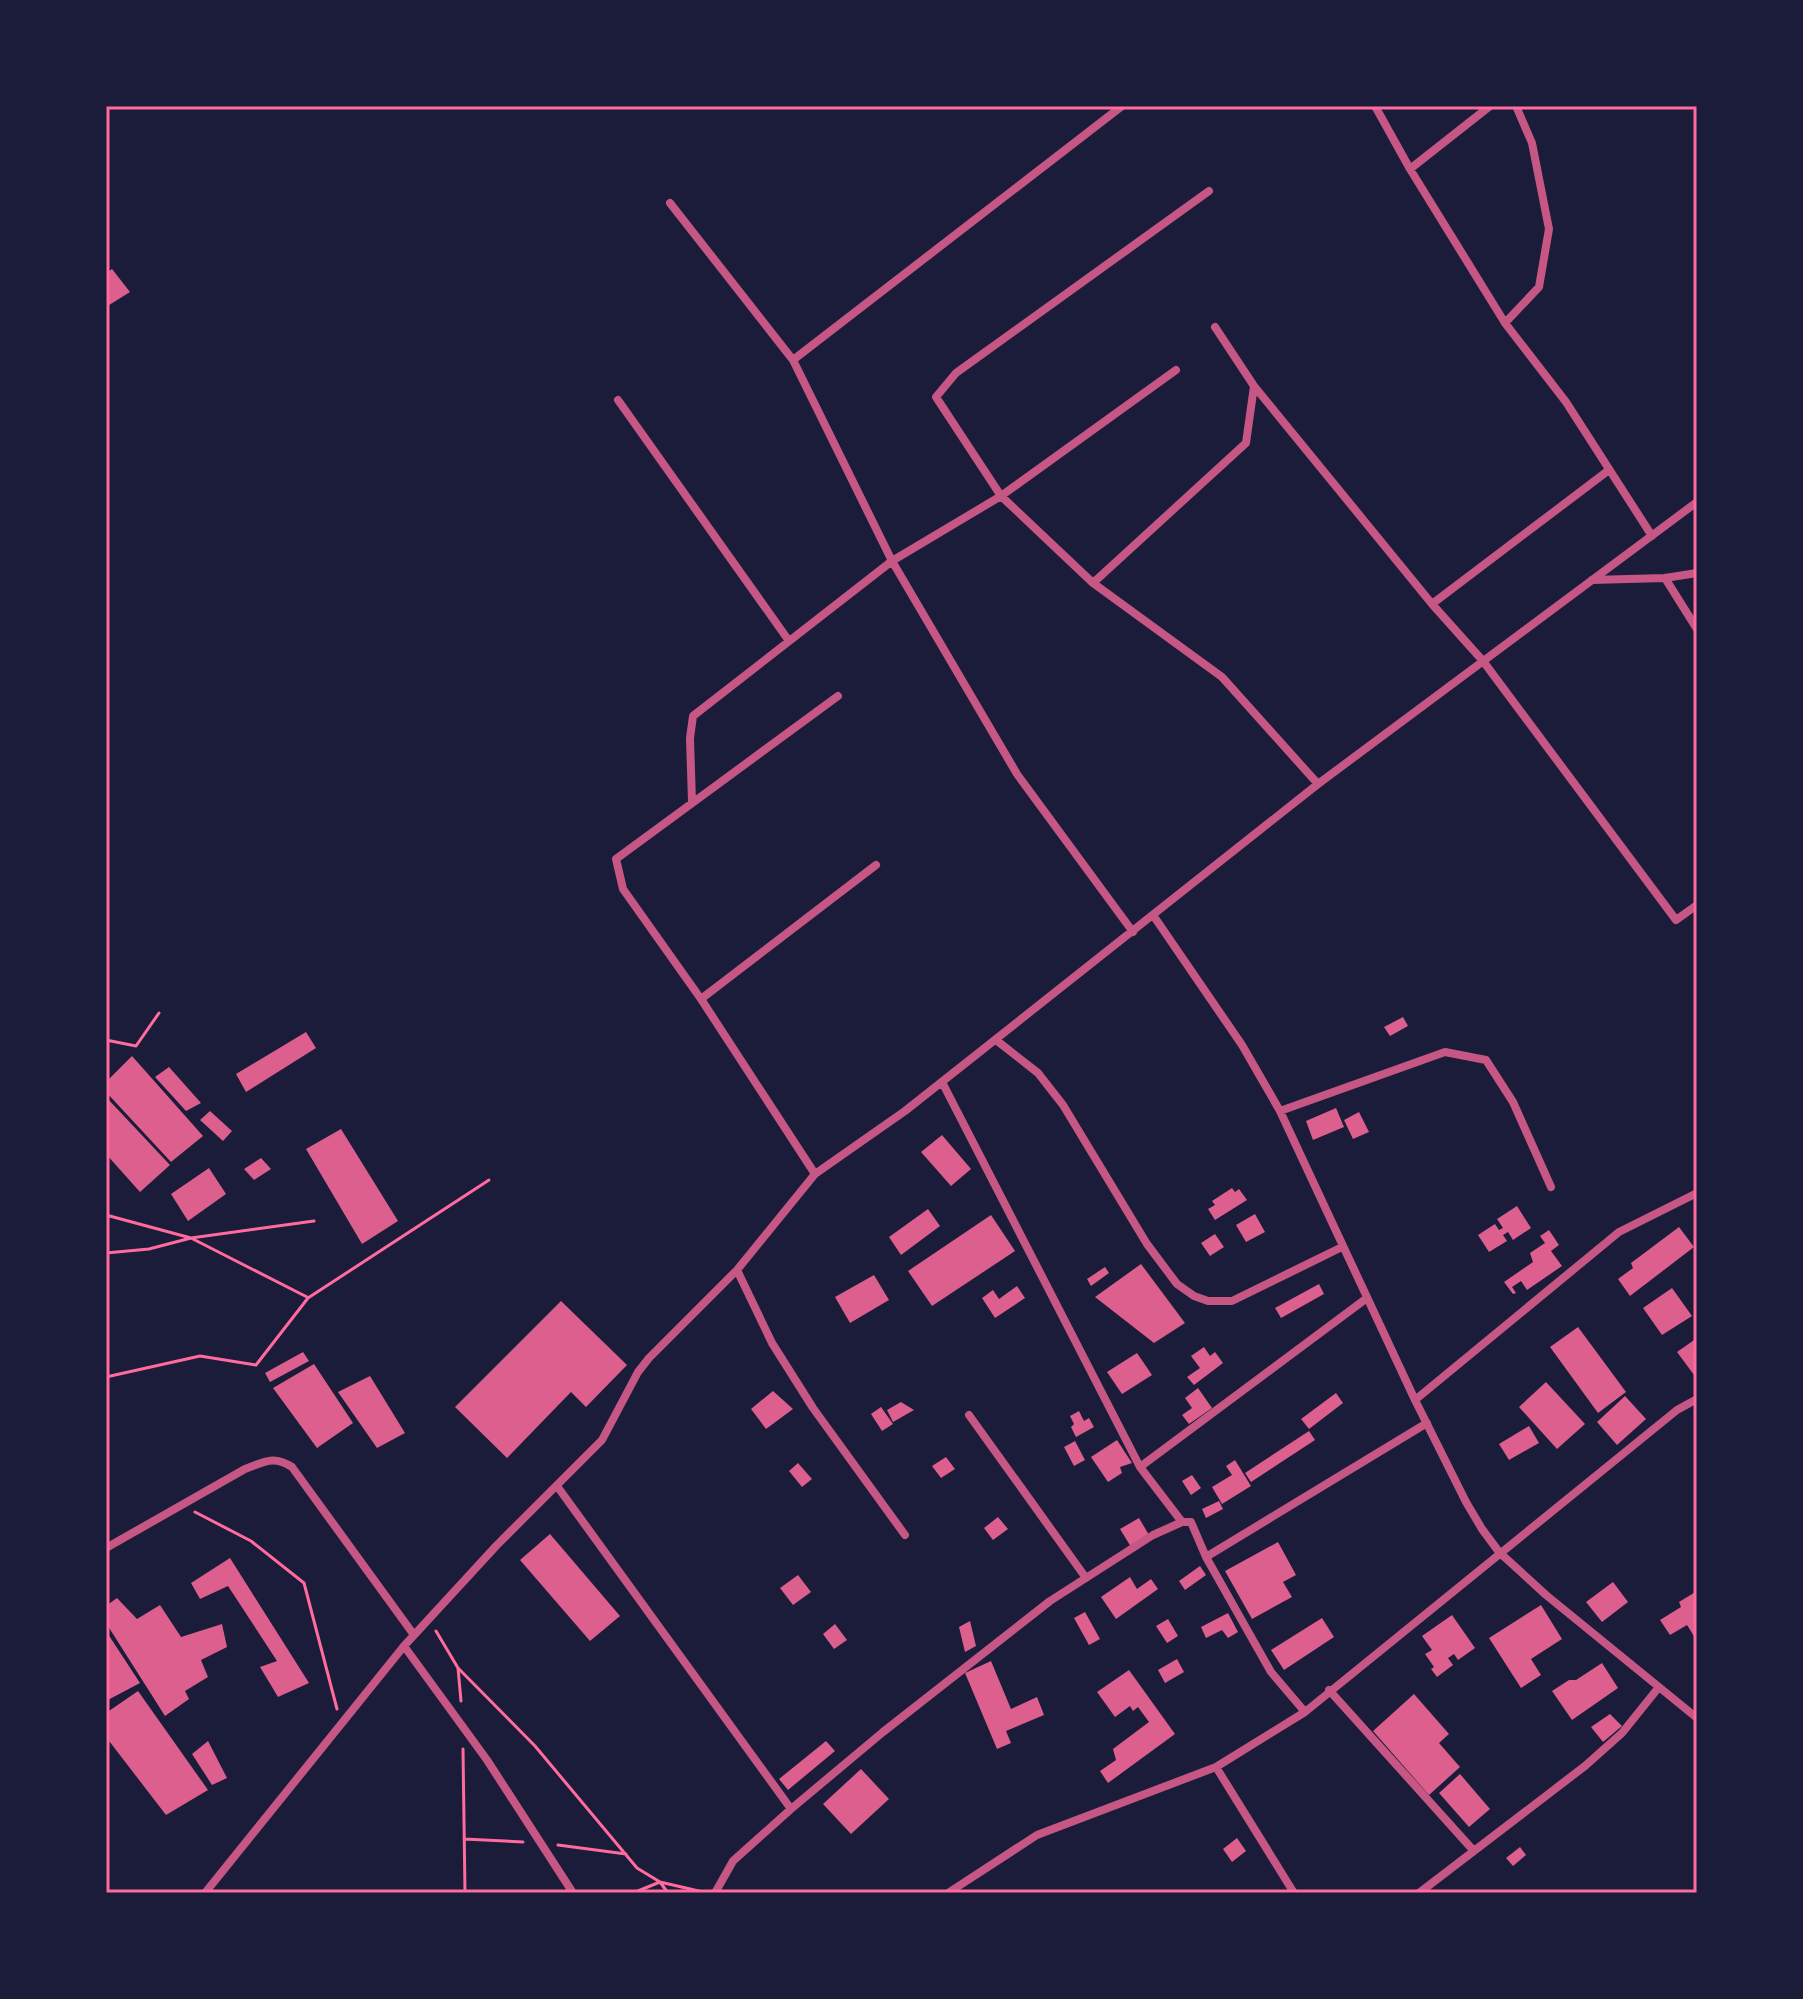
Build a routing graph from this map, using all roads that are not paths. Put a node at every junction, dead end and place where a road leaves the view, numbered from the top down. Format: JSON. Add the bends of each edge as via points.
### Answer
{"nodes":[{"id":1,"x":1122,"y":106,"type":"edge"},
{"id":2,"x":1375,"y":106,"type":"edge"},
{"id":3,"x":1490,"y":106,"type":"edge"},
{"id":4,"x":1516,"y":106,"type":"edge"},
{"id":5,"x":1410,"y":169,"type":"junction"},
{"id":6,"x":1209,"y":191,"type":"dead end"},
{"id":7,"x":670,"y":203,"type":"dead end"},
{"id":8,"x":1505,"y":323,"type":"junction"},
{"id":9,"x":1215,"y":327,"type":"dead end"},
{"id":10,"x":793,"y":360,"type":"junction"},
{"id":11,"x":1176,"y":370,"type":"dead end"},
{"id":12,"x":1254,"y":386,"type":"junction"},
{"id":13,"x":618,"y":400,"type":"dead end"},
{"id":14,"x":1609,"y":470,"type":"junction"},
{"id":15,"x":1001,"y":496,"type":"junction"},
{"id":16,"x":1697,"y":502,"type":"edge"},
{"id":17,"x":1652,"y":536,"type":"junction"},
{"id":18,"x":892,"y":561,"type":"junction"},
{"id":19,"x":1697,"y":573,"type":"edge"},
{"id":20,"x":1665,"y":578,"type":"junction"},
{"id":21,"x":1591,"y":580,"type":"junction"},
{"id":22,"x":1093,"y":583,"type":"junction"},
{"id":23,"x":1432,"y":604,"type":"junction"},
{"id":24,"x":1697,"y":629,"type":"edge"},
{"id":25,"x":789,"y":641,"type":"junction"},
{"id":26,"x":1483,"y":661,"type":"junction"},
{"id":27,"x":838,"y":696,"type":"dead end"},
{"id":28,"x":1318,"y":784,"type":"junction"},
{"id":29,"x":692,"y":802,"type":"junction"},
{"id":30,"x":876,"y":865,"type":"dead end"},
{"id":31,"x":1697,"y":905,"type":"edge"},
{"id":32,"x":1153,"y":915,"type":"junction"},
{"id":33,"x":1133,"y":932,"type":"junction"},
{"id":34,"x":701,"y":999,"type":"junction"},
{"id":35,"x":996,"y":1040,"type":"junction"},
{"id":36,"x":942,"y":1082,"type":"junction"},
{"id":37,"x":1280,"y":1111,"type":"junction"},
{"id":38,"x":815,"y":1174,"type":"junction"},
{"id":39,"x":1551,"y":1187,"type":"dead end"},
{"id":40,"x":1697,"y":1193,"type":"edge"},
{"id":41,"x":1342,"y":1247,"type":"junction"},
{"id":42,"x":737,"y":1270,"type":"junction"},
{"id":43,"x":1367,"y":1298,"type":"junction"},
{"id":44,"x":1697,"y":1399,"type":"edge"},
{"id":45,"x":1415,"y":1400,"type":"junction"},
{"id":46,"x":969,"y":1415,"type":"dead end"},
{"id":47,"x":1427,"y":1423,"type":"junction"},
{"id":48,"x":1140,"y":1467,"type":"junction"},
{"id":49,"x":557,"y":1486,"type":"junction"},
{"id":50,"x":1182,"y":1522,"type":"junction"},
{"id":51,"x":905,"y":1535,"type":"dead end"},
{"id":52,"x":106,"y":1548,"type":"edge"},
{"id":53,"x":1499,"y":1552,"type":"junction"},
{"id":54,"x":1206,"y":1557,"type":"junction"},
{"id":55,"x":1086,"y":1578,"type":"junction"},
{"id":56,"x":414,"y":1635,"type":"junction"},
{"id":57,"x":404,"y":1646,"type":"junction"},
{"id":58,"x":1659,"y":1687,"type":"junction"},
{"id":59,"x":1329,"y":1690,"type":"junction"},
{"id":60,"x":1305,"y":1712,"type":"junction"},
{"id":61,"x":1697,"y":1718,"type":"edge"},
{"id":62,"x":1216,"y":1767,"type":"junction"},
{"id":63,"x":791,"y":1809,"type":"junction"},
{"id":64,"x":1473,"y":1850,"type":"junction"},
{"id":65,"x":205,"y":1893,"type":"edge"},
{"id":66,"x":573,"y":1893,"type":"edge"},
{"id":67,"x":715,"y":1893,"type":"edge"},
{"id":68,"x":948,"y":1893,"type":"edge"},
{"id":69,"x":1294,"y":1893,"type":"edge"},
{"id":70,"x":1419,"y":1893,"type":"edge"}],
"edges":[{"from":1,"to":10,"type":"street"},
{"from":2,"to":5,"type":"street"},
{"from":3,"to":5,"type":"street"},
{"from":4,"to":8,"type":"street","via":[[1532,143],[1549,229],[1539,287]]},
{"from":5,"to":8,"type":"street"},
{"from":6,"to":15,"type":"street","via":[[956,373],[936,397]]},
{"from":7,"to":10,"type":"street"},
{"from":8,"to":14,"type":"street","via":[[1566,402]]},
{"from":9,"to":12,"type":"street"},
{"from":10,"to":18,"type":"street"},
{"from":11,"to":15,"type":"street"},
{"from":12,"to":22,"type":"street","via":[[1246,443]]},
{"from":12,"to":23,"type":"street"},
{"from":13,"to":25,"type":"street"},
{"from":14,"to":17,"type":"street"},
{"from":14,"to":23,"type":"street"},
{"from":15,"to":18,"type":"street"},
{"from":15,"to":22,"type":"street"},
{"from":16,"to":17,"type":"street"},
{"from":17,"to":21,"type":"street"},
{"from":18,"to":25,"type":"street"},
{"from":18,"to":33,"type":"street","via":[[1017,774]]},
{"from":19,"to":20,"type":"street"},
{"from":20,"to":21,"type":"street"},
{"from":20,"to":24,"type":"street"},
{"from":21,"to":26,"type":"street"},
{"from":22,"to":28,"type":"street","via":[[1222,677]]},
{"from":23,"to":26,"type":"street"},
{"from":25,"to":29,"type":"street","via":[[693,716]]},
{"from":26,"to":28,"type":"street"},
{"from":26,"to":31,"type":"street","via":[[1676,920]]},
{"from":27,"to":29,"type":"street"},
{"from":28,"to":32,"type":"street"},
{"from":29,"to":34,"type":"street","via":[[616,859],[623,889]]},
{"from":30,"to":34,"type":"street"},
{"from":32,"to":33,"type":"street"},
{"from":32,"to":37,"type":"street"},
{"from":33,"to":35,"type":"street"},
{"from":34,"to":38,"type":"street"},
{"from":35,"to":36,"type":"street"},
{"from":35,"to":41,"type":"street","via":[[1038,1073],[1063,1105],[1147,1244],[1177,1284],[1194,1296],[1232,1301]]},
{"from":36,"to":38,"type":"street"},
{"from":36,"to":48,"type":"street"},
{"from":37,"to":39,"type":"street","via":[[1445,1052],[1486,1060],[1513,1102]]},
{"from":37,"to":41,"type":"street"},
{"from":38,"to":42,"type":"street"},
{"from":40,"to":45,"type":"street","via":[[1619,1232]]},
{"from":41,"to":43,"type":"street"},
{"from":42,"to":49,"type":"street","via":[[649,1358],[602,1440]]},
{"from":42,"to":51,"type":"street","via":[[772,1343],[813,1408]]},
{"from":43,"to":45,"type":"street"},
{"from":43,"to":48,"type":"street"},
{"from":44,"to":53,"type":"street"},
{"from":45,"to":47,"type":"street"},
{"from":46,"to":55,"type":"street"},
{"from":47,"to":53,"type":"street","via":[[1466,1502]]},
{"from":47,"to":54,"type":"street"},
{"from":48,"to":50,"type":"street"},
{"from":49,"to":56,"type":"street"},
{"from":49,"to":63,"type":"street"},
{"from":50,"to":54,"type":"street","via":[[1191,1522]]},
{"from":50,"to":55,"type":"street"},
{"from":52,"to":56,"type":"street","via":[[245,1469],[280,1460],[292,1467]]},
{"from":53,"to":58,"type":"street"},
{"from":53,"to":59,"type":"street"},
{"from":54,"to":60,"type":"street","via":[[1271,1672]]},
{"from":55,"to":63,"type":"street","via":[[906,1713]]},
{"from":56,"to":57,"type":"street"},
{"from":57,"to":65,"type":"street"},
{"from":57,"to":66,"type":"street"},
{"from":58,"to":61,"type":"street"},
{"from":58,"to":64,"type":"street","via":[[1595,1757]]},
{"from":59,"to":60,"type":"street"},
{"from":59,"to":64,"type":"street"},
{"from":60,"to":62,"type":"street"},
{"from":62,"to":68,"type":"street","via":[[1037,1835]]},
{"from":62,"to":69,"type":"street"},
{"from":63,"to":67,"type":"street","via":[[733,1861]]},
{"from":64,"to":70,"type":"street"}]}
